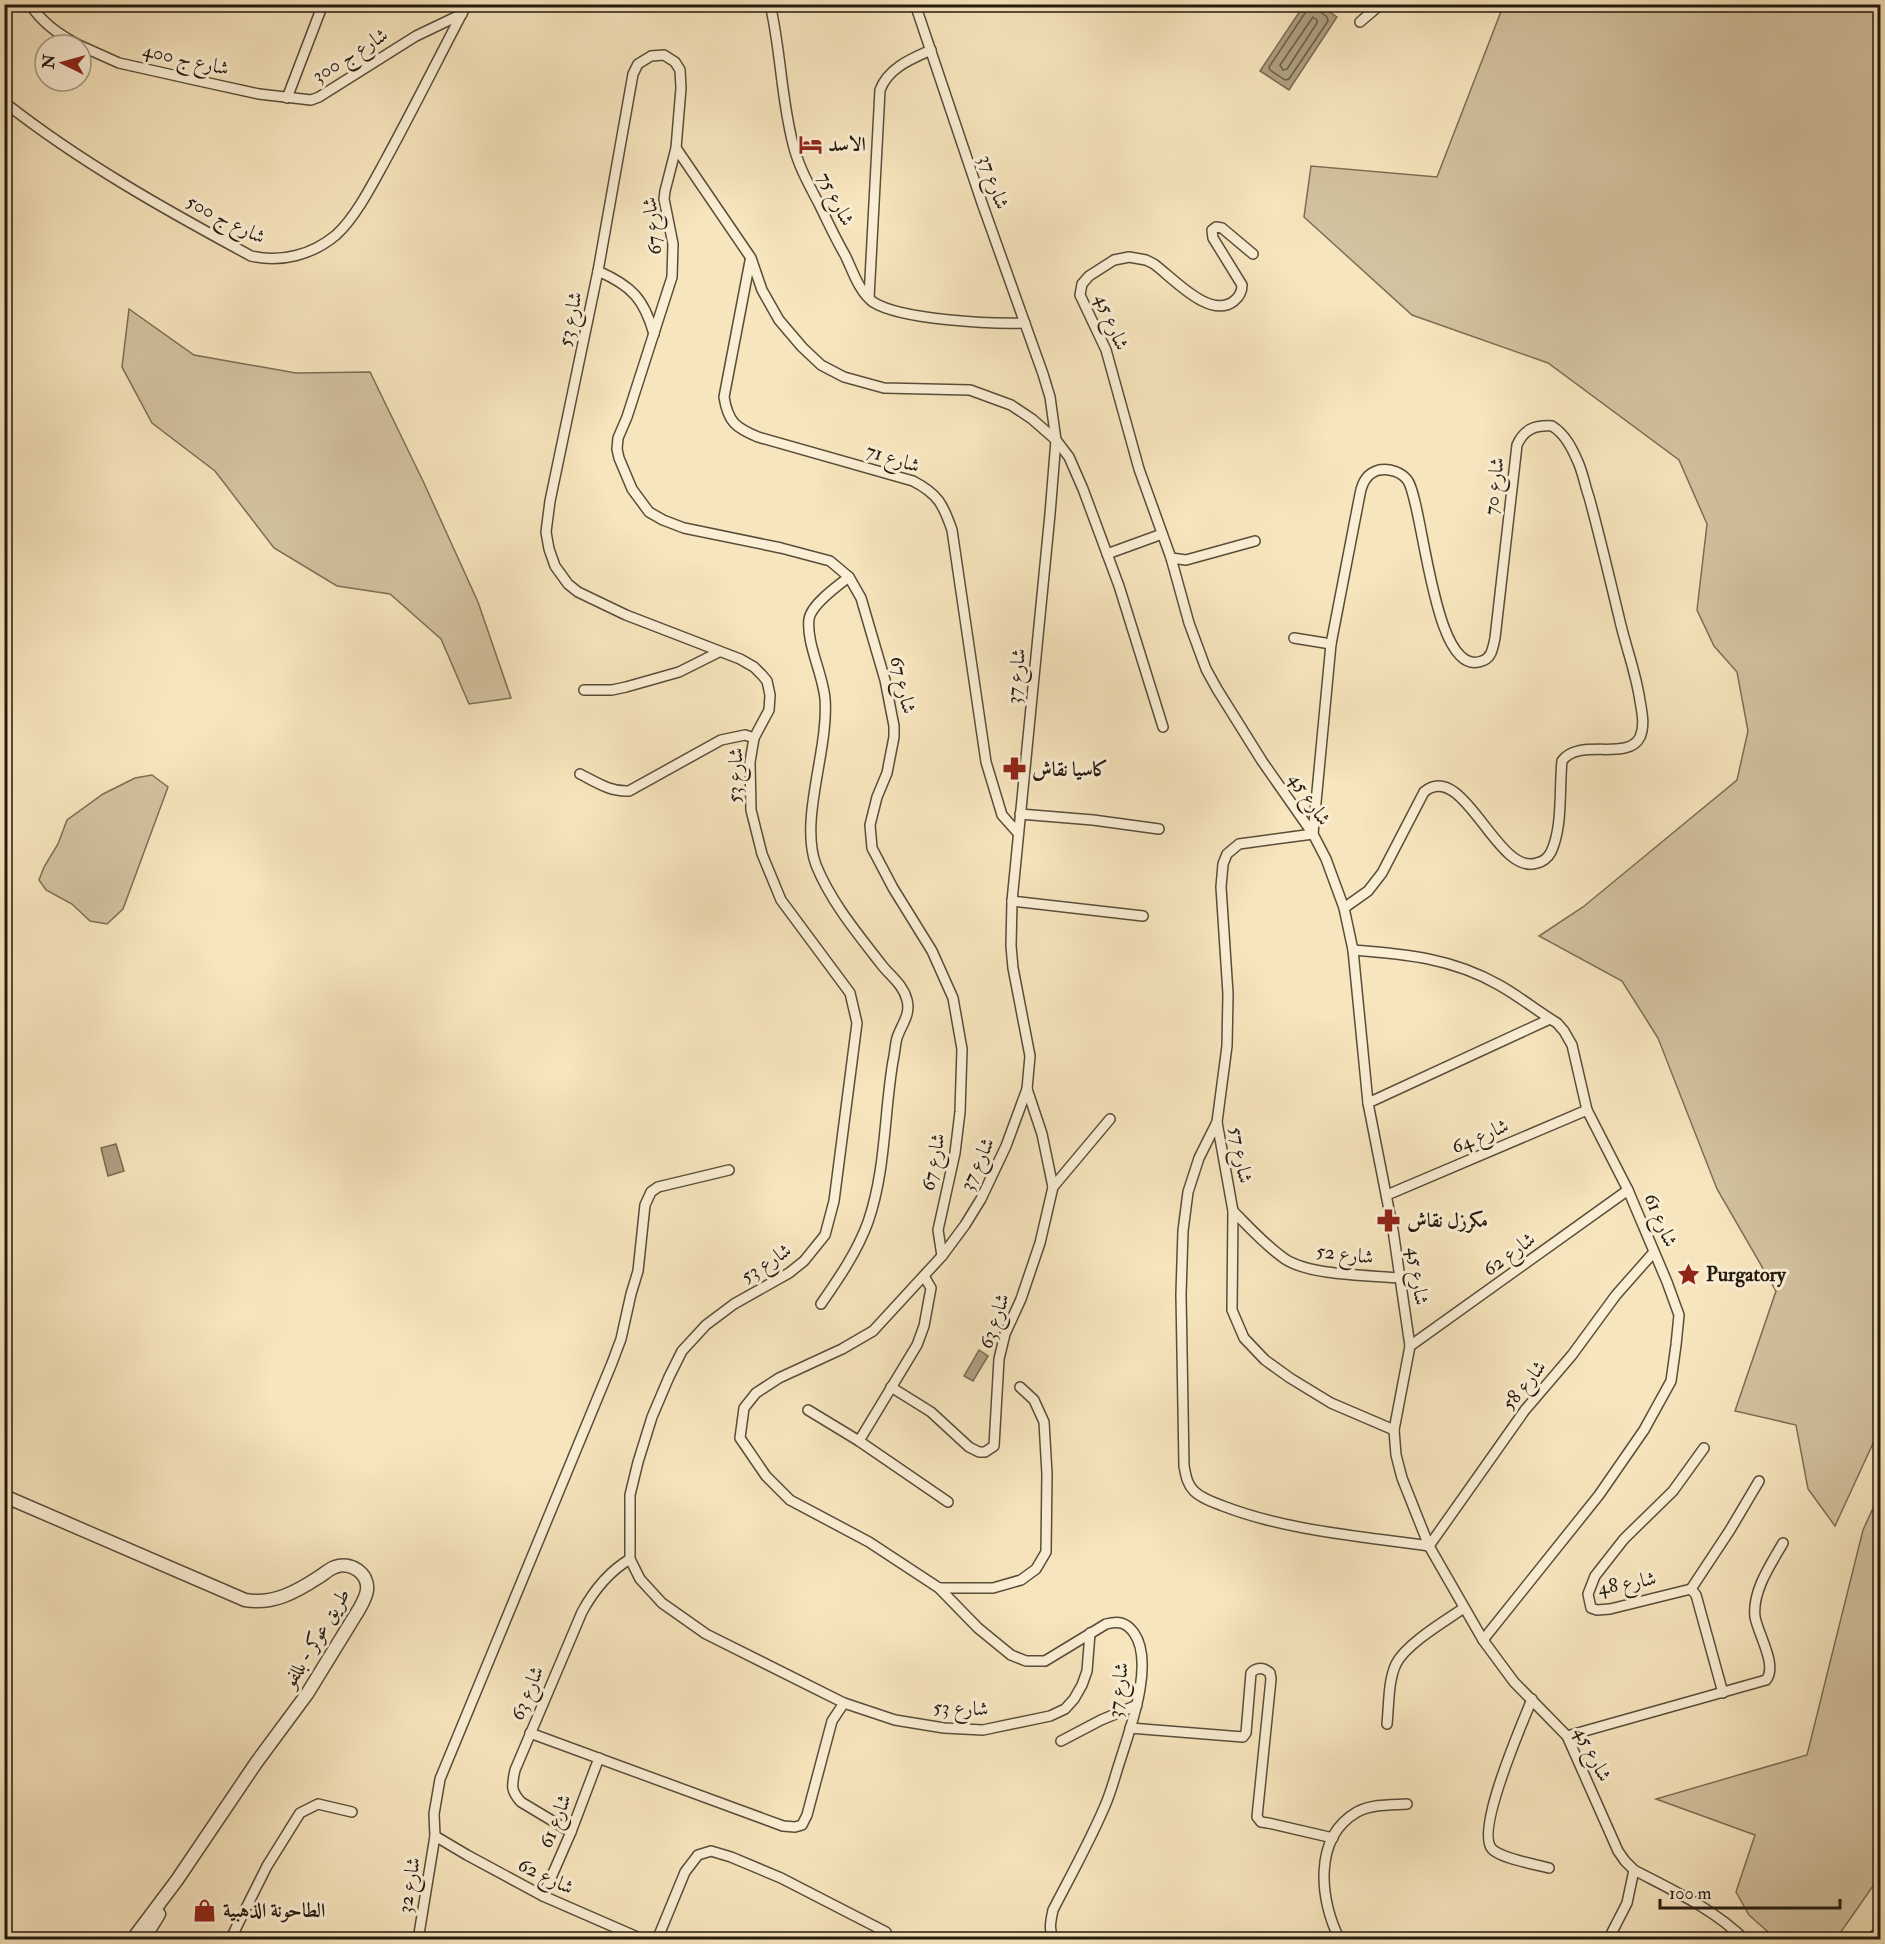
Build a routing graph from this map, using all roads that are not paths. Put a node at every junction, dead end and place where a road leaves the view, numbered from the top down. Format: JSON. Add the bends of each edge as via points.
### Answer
{"nodes":[{"id":1,"x":30,"y":4,"type":"edge"},
{"id":2,"x":323,"y":4,"type":"edge"},
{"id":3,"x":467,"y":4,"type":"edge"},
{"id":4,"x":770,"y":4,"type":"edge"},
{"id":5,"x":915,"y":4,"type":"edge"},
{"id":6,"x":1381,"y":4,"type":"edge"},
{"id":7,"x":462,"y":14,"type":"junction"},
{"id":8,"x":1360,"y":22,"type":"dead end"},
{"id":9,"x":57,"y":33,"type":"edge"},
{"id":10,"x":931,"y":50,"type":"junction"},
{"id":11,"x":93,"y":52,"type":"edge"},
{"id":12,"x":287,"y":98,"type":"junction"},
{"id":13,"x":4,"y":102,"type":"edge"},
{"id":14,"x":676,"y":148,"type":"junction"},
{"id":15,"x":1253,"y":254,"type":"dead end"},
{"id":16,"x":751,"y":258,"type":"junction"},
{"id":17,"x":598,"y":272,"type":"junction"},
{"id":18,"x":869,"y":298,"type":"junction"},
{"id":19,"x":1025,"y":323,"type":"junction"},
{"id":20,"x":654,"y":334,"type":"junction"},
{"id":21,"x":1056,"y":440,"type":"junction"},
{"id":22,"x":1162,"y":534,"type":"junction"},
{"id":23,"x":1255,"y":541,"type":"dead end"},
{"id":24,"x":1107,"y":555,"type":"junction"},
{"id":25,"x":1171,"y":558,"type":"junction"},
{"id":26,"x":849,"y":577,"type":"junction"},
{"id":27,"x":1294,"y":638,"type":"dead end"},
{"id":28,"x":1332,"y":644,"type":"junction"},
{"id":29,"x":719,"y":651,"type":"junction"},
{"id":30,"x":584,"y":690,"type":"dead end"},
{"id":31,"x":1163,"y":727,"type":"dead end"},
{"id":32,"x":754,"y":738,"type":"junction"},
{"id":33,"x":580,"y":774,"type":"dead end"},
{"id":34,"x":1020,"y":814,"type":"junction"},
{"id":35,"x":1159,"y":829,"type":"dead end"},
{"id":36,"x":1018,"y":833,"type":"junction"},
{"id":37,"x":1313,"y":834,"type":"junction"},
{"id":38,"x":1012,"y":901,"type":"junction"},
{"id":39,"x":1344,"y":908,"type":"junction"},
{"id":40,"x":1143,"y":916,"type":"dead end"},
{"id":41,"x":1353,"y":950,"type":"junction"},
{"id":42,"x":1550,"y":1019,"type":"junction"},
{"id":43,"x":1027,"y":1089,"type":"junction"},
{"id":44,"x":1368,"y":1103,"type":"junction"},
{"id":45,"x":1587,"y":1110,"type":"junction"},
{"id":46,"x":1110,"y":1119,"type":"dead end"},
{"id":47,"x":1216,"y":1122,"type":"junction"},
{"id":48,"x":729,"y":1170,"type":"dead end"},
{"id":49,"x":1053,"y":1187,"type":"junction"},
{"id":50,"x":1628,"y":1190,"type":"junction"},
{"id":51,"x":1387,"y":1195,"type":"junction"},
{"id":52,"x":1233,"y":1211,"type":"junction"},
{"id":53,"x":1654,"y":1252,"type":"junction"},
{"id":54,"x":942,"y":1256,"type":"junction"},
{"id":55,"x":924,"y":1276,"type":"junction"},
{"id":56,"x":1401,"y":1278,"type":"junction"},
{"id":57,"x":821,"y":1304,"type":"dead end"},
{"id":58,"x":1410,"y":1346,"type":"junction"},
{"id":59,"x":1020,"y":1387,"type":"dead end"},
{"id":60,"x":891,"y":1388,"type":"junction"},
{"id":61,"x":808,"y":1410,"type":"dead end"},
{"id":62,"x":1394,"y":1430,"type":"junction"},
{"id":63,"x":859,"y":1441,"type":"junction"},
{"id":64,"x":1704,"y":1448,"type":"dead end"},
{"id":65,"x":1758,"y":1481,"type":"dead end"},
{"id":66,"x":4,"y":1496,"type":"edge"},
{"id":67,"x":948,"y":1502,"type":"dead end"},
{"id":68,"x":1783,"y":1543,"type":"dead end"},
{"id":69,"x":1429,"y":1546,"type":"junction"},
{"id":70,"x":630,"y":1559,"type":"junction"},
{"id":71,"x":939,"y":1588,"type":"junction"},
{"id":72,"x":1691,"y":1589,"type":"junction"},
{"id":73,"x":1464,"y":1608,"type":"junction"},
{"id":74,"x":1090,"y":1633,"type":"junction"},
{"id":75,"x":1483,"y":1640,"type":"junction"},
{"id":76,"x":1723,"y":1693,"type":"junction"},
{"id":77,"x":1532,"y":1699,"type":"junction"},
{"id":78,"x":844,"y":1703,"type":"junction"},
{"id":79,"x":1137,"y":1705,"type":"junction"},
{"id":80,"x":1388,"y":1724,"type":"dead end"},
{"id":81,"x":1130,"y":1728,"type":"junction"},
{"id":82,"x":530,"y":1732,"type":"junction"},
{"id":83,"x":1567,"y":1736,"type":"junction"},
{"id":84,"x":1061,"y":1741,"type":"dead end"},
{"id":85,"x":599,"y":1758,"type":"junction"},
{"id":86,"x":1407,"y":1804,"type":"dead end"},
{"id":87,"x":352,"y":1812,"type":"dead end"},
{"id":88,"x":571,"y":1832,"type":"junction"},
{"id":89,"x":435,"y":1836,"type":"junction"},
{"id":90,"x":1333,"y":1838,"type":"junction"},
{"id":91,"x":1549,"y":1868,"type":"dead end"},
{"id":92,"x":1634,"y":1870,"type":"junction"},
{"id":93,"x":167,"y":1893,"type":"junction"},
{"id":94,"x":543,"y":1896,"type":"junction"},
{"id":95,"x":886,"y":1932,"type":"dead end"},
{"id":96,"x":1881,"y":1932,"type":"edge"},
{"id":97,"x":132,"y":1940,"type":"edge"},
{"id":98,"x":143,"y":1940,"type":"edge"},
{"id":99,"x":230,"y":1940,"type":"edge"},
{"id":100,"x":418,"y":1940,"type":"edge"},
{"id":101,"x":644,"y":1940,"type":"edge"},
{"id":102,"x":657,"y":1940,"type":"edge"},
{"id":103,"x":1054,"y":1940,"type":"edge"},
{"id":104,"x":1340,"y":1940,"type":"edge"},
{"id":105,"x":1608,"y":1940,"type":"edge"},
{"id":106,"x":1745,"y":1940,"type":"edge"},
{"id":107,"x":1867,"y":1940,"type":"edge"}],
"edges":[{"from":1,"to":9,"type":"street","name":"شارع ج 400"},
{"from":2,"to":12,"type":"street"},
{"from":3,"to":7,"type":"street","name":"شارع ج 500"},
{"from":4,"to":18,"type":"street","name":"شارع 75","via":[[799,165]]},
{"from":5,"to":10,"type":"street","name":"شارع 37"},
{"from":6,"to":8,"type":"street"},
{"from":7,"to":12,"type":"street","name":"شارع ج 300","via":[[416,36],[319,97]]},
{"from":7,"to":13,"type":"street","name":"شارع ج 500","via":[[408,120],[350,218],[323,244],[291,257],[251,256],[109,176]]},
{"from":10,"to":18,"type":"street","name":"شارع 75","via":[[893,71],[880,90]]},
{"from":10,"to":19,"type":"street","name":"شارع 37"},
{"from":11,"to":12,"type":"street","name":"شارع ج 400","via":[[119,63]]},
{"from":14,"to":16,"type":"street"},
{"from":14,"to":17,"type":"street","name":"شارع 53","via":[[680,70],[670,57],[651,56],[638,64],[633,74]]},
{"from":14,"to":20,"type":"street","name":"شارع 67","via":[[665,191],[674,243],[673,269]]},
{"from":15,"to":22,"type":"street","name":"شارع 45","via":[[1222,228],[1212,230],[1242,285],[1238,297],[1222,306],[1205,303],[1154,264],[1136,258],[1114,260],[1082,284],[1080,295],[1106,350],[1139,469]]},
{"from":16,"to":21,"type":"street","via":[[762,290],[779,320],[821,365],[844,377],[884,388],[970,390],[1011,405]]},
{"from":16,"to":36,"type":"street","name":"شارع 71","via":[[724,397],[729,417],[742,430],[758,437],[913,481],[939,500],[952,530],[986,762],[1002,815]]},
{"from":17,"to":20,"type":"street","via":[[636,295]]},
{"from":17,"to":29,"type":"street","name":"شارع 53","via":[[550,501],[546,532],[551,557],[561,576],[578,592]]},
{"from":18,"to":19,"type":"street","via":[[891,309],[932,317],[993,324]]},
{"from":19,"to":21,"type":"street","name":"شارع 37","via":[[1050,397]]},
{"from":20,"to":26,"type":"street","name":"شارع 67","via":[[617,449],[625,477],[642,504],[663,520],[684,528],[830,561]]},
{"from":21,"to":24,"type":"street","via":[[1075,470]]},
{"from":21,"to":34,"type":"street","name":"شارع 37"},
{"from":22,"to":24,"type":"street"},
{"from":22,"to":25,"type":"street","name":"شارع 45"},
{"from":23,"to":25,"type":"street","via":[[1186,560]]},
{"from":24,"to":31,"type":"street"},
{"from":25,"to":37,"type":"street","name":"شارع 45","via":[[1206,669],[1262,761]]},
{"from":26,"to":54,"type":"street","name":"شارع 67","via":[[861,598],[872,634],[894,726],[887,773],[870,825],[872,848],[932,951],[953,998],[962,1049],[956,1154],[938,1230]]},
{"from":26,"to":57,"type":"street","via":[[809,617],[809,636],[825,700],[812,851],[839,910],[899,982],[908,1000],[887,1094],[879,1176],[868,1222],[845,1270]]},
{"from":27,"to":28,"type":"street"},
{"from":28,"to":37,"type":"street","name":"شارع 70"},
{"from":28,"to":39,"type":"street","name":"شارع 70","via":[[1362,485],[1371,473],[1388,470],[1404,476],[1410,486],[1438,610],[1451,645],[1469,661],[1488,658],[1495,638],[1516,445],[1526,430],[1534,427],[1552,426],[1567,439],[1599,532],[1635,676],[1641,735],[1626,748],[1580,751],[1565,757],[1551,852],[1537,864],[1525,864],[1508,852],[1448,788],[1429,788],[1382,873],[1368,891]]},
{"from":29,"to":30,"type":"street","via":[[679,672],[612,690]]},
{"from":29,"to":32,"type":"street","name":"شارع 53","via":[[754,667],[767,681],[769,710]]},
{"from":32,"to":33,"type":"street","via":[[745,735],[721,740],[629,791],[619,792]]},
{"from":32,"to":70,"type":"street","name":"شارع 53","via":[[751,810],[762,854],[781,900],[850,993],[857,1023],[834,1201],[825,1235],[804,1262],[734,1304],[706,1325],[682,1351],[652,1417],[638,1462],[630,1495]]},
{"from":34,"to":35,"type":"street"},
{"from":34,"to":36,"type":"street","name":"شارع 37"},
{"from":36,"to":38,"type":"street","name":"شارع 37"},
{"from":37,"to":39,"type":"street","name":"شارع 45"},
{"from":37,"to":47,"type":"street","name":"شارع 57","via":[[1239,844],[1227,854],[1223,864],[1227,1036]]},
{"from":38,"to":40,"type":"street"},
{"from":38,"to":43,"type":"street","name":"شارع 37","via":[[1013,968],[1030,1056]]},
{"from":39,"to":41,"type":"street","name":"شارع 45"},
{"from":41,"to":42,"type":"street","name":"شارع 61","via":[[1413,955],[1463,968],[1498,984]]},
{"from":41,"to":44,"type":"street","name":"شارع 45"},
{"from":42,"to":44,"type":"street"},
{"from":42,"to":45,"type":"street","name":"شارع 61","via":[[1572,1045]]},
{"from":43,"to":49,"type":"street","name":"شارع 63"},
{"from":43,"to":54,"type":"street","name":"شارع 37","via":[[981,1199]]},
{"from":44,"to":51,"type":"street","name":"شارع 45"},
{"from":45,"to":50,"type":"street","name":"شارع 61"},
{"from":45,"to":51,"type":"street","name":"شارع 64"},
{"from":46,"to":49,"type":"street"},
{"from":47,"to":52,"type":"street","name":"شارع 57"},
{"from":47,"to":69,"type":"street","via":[[1188,1192],[1184,1231],[1181,1294],[1187,1480],[1207,1500],[1253,1517]]},
{"from":48,"to":89,"type":"street","name":"شارع 32","via":[[658,1187],[649,1194],[638,1271],[621,1339],[440,1779]]},
{"from":49,"to":60,"type":"street","name":"شارع 63","via":[[1040,1243],[999,1359],[994,1446],[985,1452],[969,1447],[932,1412]]},
{"from":50,"to":53,"type":"street","name":"شارع 61"},
{"from":50,"to":58,"type":"street","name":"شارع 62"},
{"from":51,"to":56,"type":"street","name":"شارع 45"},
{"from":52,"to":56,"type":"street","name":"شارع 52","via":[[1287,1260],[1313,1270]]},
{"from":52,"to":62,"type":"street","name":"شارع 57","via":[[1232,1310],[1244,1338],[1290,1378],[1331,1403]]},
{"from":53,"to":69,"type":"street","name":"شارع 58","via":[[1525,1410]]},
{"from":53,"to":75,"type":"street","name":"شارع 61","via":[[1679,1315],[1671,1381],[1644,1430],[1599,1495]]},
{"from":54,"to":55,"type":"street","name":"شارع 37"},
{"from":55,"to":60,"type":"street","via":[[931,1288],[924,1326]]},
{"from":55,"to":71,"type":"street","name":"شارع 37","via":[[873,1331],[756,1393],[744,1408],[740,1438],[766,1476],[789,1500],[869,1542]]},
{"from":56,"to":58,"type":"street","name":"شارع 45"},
{"from":58,"to":62,"type":"street","name":"شارع 45"},
{"from":59,"to":71,"type":"street","via":[[1034,1400],[1044,1422],[1046,1552],[1036,1569],[1021,1580],[993,1588]]},
{"from":60,"to":63,"type":"street"},
{"from":61,"to":63,"type":"street"},
{"from":62,"to":69,"type":"street","name":"شارع 45","via":[[1402,1478]]},
{"from":63,"to":67,"type":"street"},
{"from":64,"to":72,"type":"street","name":"شارع 48","via":[[1673,1491],[1624,1539],[1595,1576],[1588,1594],[1591,1608],[1597,1610]]},
{"from":65,"to":72,"type":"street"},
{"from":66,"to":93,"type":"street","name":"طريق عوكر - بللفو","via":[[245,1600],[281,1598],[334,1567],[345,1565],[358,1570],[366,1581],[365,1599],[307,1694]]},
{"from":68,"to":76,"type":"street","via":[[1755,1603],[1755,1618],[1770,1675],[1766,1680]]},
{"from":69,"to":73,"type":"street","name":"شارع 45"},
{"from":70,"to":78,"type":"street","name":"شارع 53","via":[[640,1579],[662,1603],[706,1634]]},
{"from":70,"to":82,"type":"street","name":"شارع 63","via":[[594,1590]]},
{"from":71,"to":74,"type":"street","name":"شارع 37","via":[[978,1628],[1026,1661],[1045,1661]]},
{"from":72,"to":76,"type":"street"},
{"from":73,"to":75,"type":"street","name":"شارع 45"},
{"from":73,"to":80,"type":"street","via":[[1406,1651],[1396,1664]]},
{"from":74,"to":78,"type":"street","name":"شارع 53","via":[[1082,1685],[1065,1709],[1050,1716],[983,1730],[944,1728],[895,1720]]},
{"from":74,"to":79,"type":"street","name":"شارع 37","via":[[1116,1621],[1130,1627],[1138,1638],[1142,1671]]},
{"from":75,"to":77,"type":"street","name":"شارع 45"},
{"from":76,"to":83,"type":"street"},
{"from":77,"to":83,"type":"street","name":"شارع 45"},
{"from":77,"to":91,"type":"street","via":[[1491,1811],[1487,1838],[1501,1855]]},
{"from":78,"to":85,"type":"street","via":[[832,1721],[807,1815],[798,1827],[783,1826]]},
{"from":79,"to":81,"type":"street","name":"شارع 37"},
{"from":79,"to":84,"type":"street"},
{"from":81,"to":90,"type":"street","via":[[1243,1737],[1251,1673],[1265,1669],[1271,1679],[1257,1817],[1261,1822]]},
{"from":81,"to":103,"type":"street","name":"شارع 37","via":[[1105,1807],[1053,1910],[1050,1922]]},
{"from":82,"to":85,"type":"street"},
{"from":82,"to":88,"type":"street","name":"شارع 63","via":[[515,1770],[512,1790],[521,1802]]},
{"from":83,"to":92,"type":"street","name":"شارع 45","via":[[1618,1851]]},
{"from":85,"to":88,"type":"street","name":"شارع 61"},
{"from":86,"to":90,"type":"street","via":[[1357,1812]]},
{"from":87,"to":99,"type":"street","via":[[318,1804],[300,1812],[267,1866]]},
{"from":88,"to":94,"type":"street","name":"شارع 61"},
{"from":89,"to":94,"type":"street","name":"شارع 62"},
{"from":89,"to":100,"type":"street","name":"شارع 32"},
{"from":90,"to":104,"type":"street","via":[[1326,1857],[1325,1897]]},
{"from":92,"to":105,"type":"street","via":[[1627,1903]]},
{"from":92,"to":106,"type":"street","name":"شارع 45","via":[[1710,1912]]},
{"from":93,"to":97,"type":"street","name":"طريق عوكر - بللفو"},
{"from":93,"to":98,"type":"street","name":"طريق عوكر - بللفو"},
{"from":94,"to":101,"type":"street","name":"شارع 62"},
{"from":95,"to":102,"type":"street","via":[[781,1878],[711,1851],[698,1855],[685,1872]]},
{"from":96,"to":107,"type":"street"}]}
